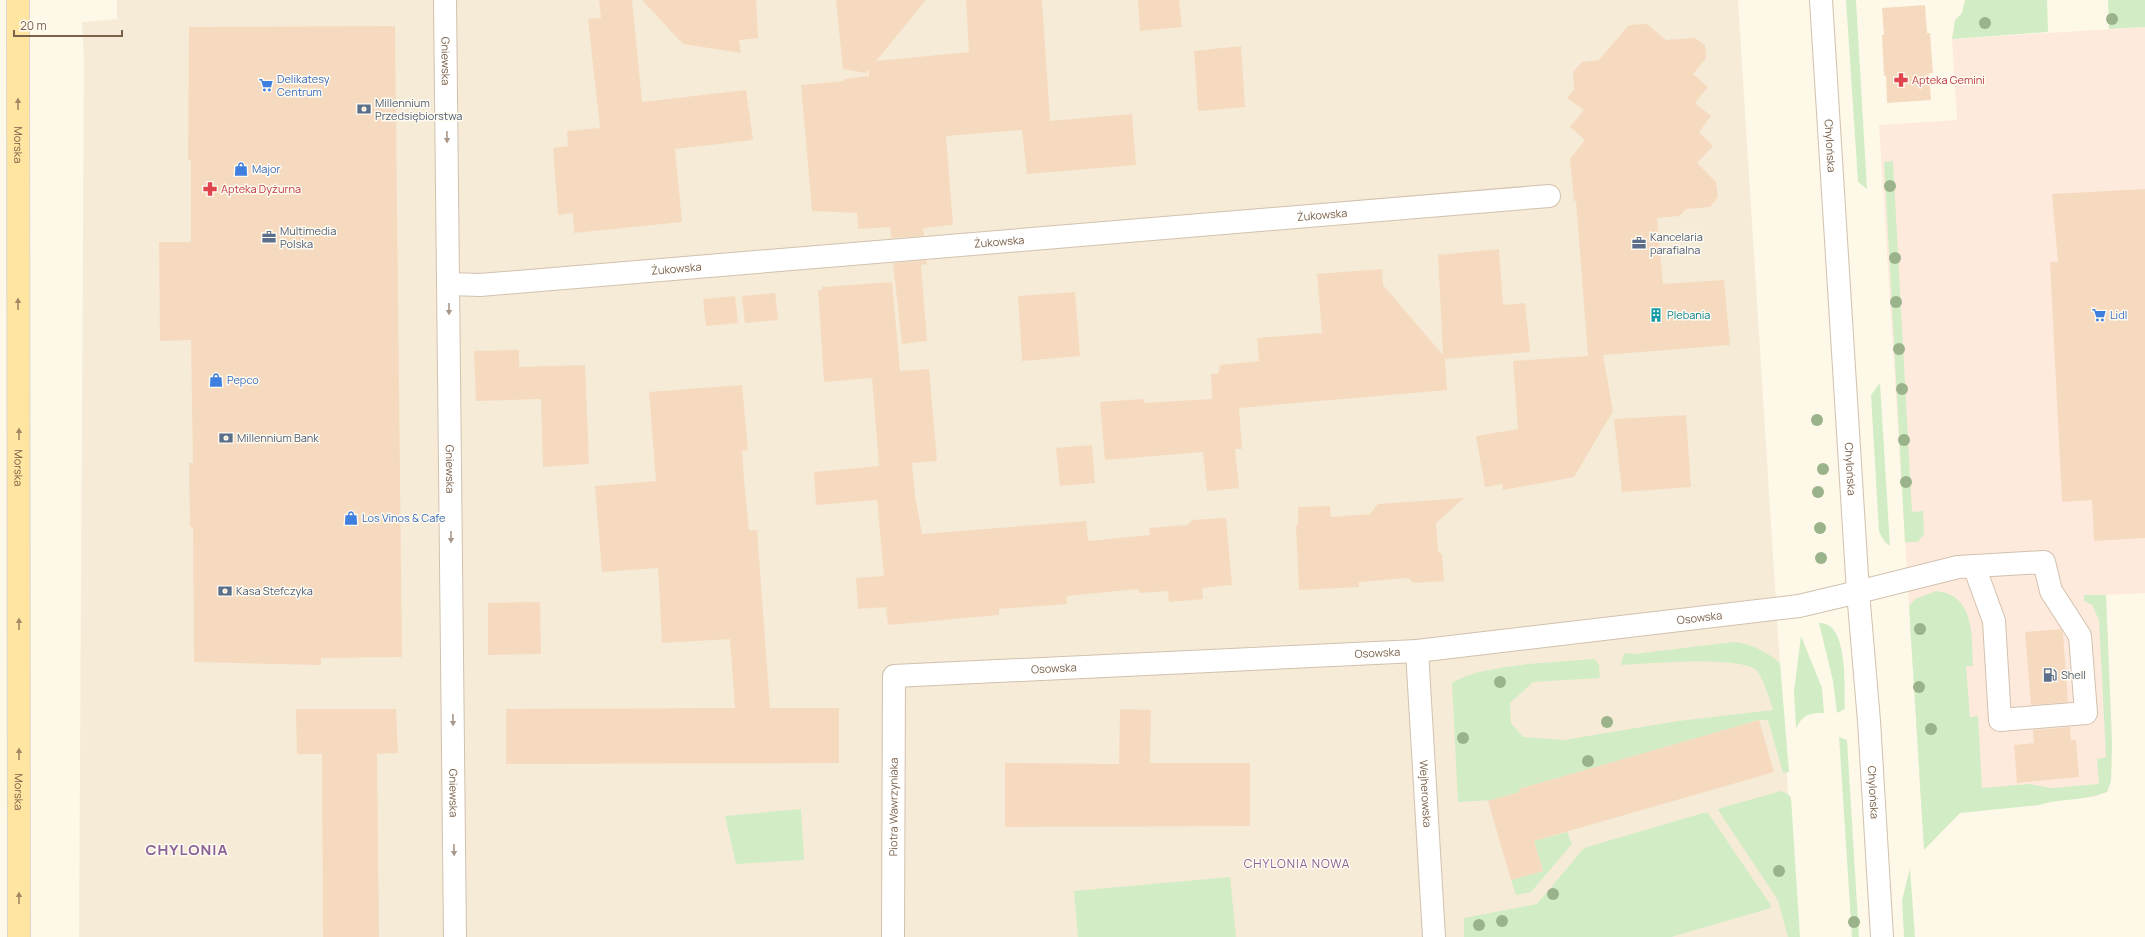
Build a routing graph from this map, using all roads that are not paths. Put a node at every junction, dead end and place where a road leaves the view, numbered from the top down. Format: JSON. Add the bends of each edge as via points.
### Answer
{"nodes":[{"id":1,"x":18,"y":0,"type":"edge"},
{"id":2,"x":445,"y":0,"type":"edge"},
{"id":3,"x":1821,"y":0,"type":"edge"},
{"id":4,"x":1549,"y":196,"type":"dead end"},
{"id":5,"x":449,"y":284,"type":"junction"},
{"id":6,"x":1974,"y":566,"type":"junction"},
{"id":7,"x":1858,"y":592,"type":"junction"},
{"id":8,"x":1417,"y":651,"type":"junction"},
{"id":9,"x":894,"y":676,"type":"joint"},
{"id":10,"x":19,"y":937,"type":"edge"},
{"id":11,"x":455,"y":937,"type":"edge"},
{"id":12,"x":894,"y":937,"type":"edge"},
{"id":13,"x":1434,"y":937,"type":"edge"},
{"id":14,"x":1882,"y":937,"type":"edge"}],
"edges":[{"from":10,"to":1,"type":"main road","name":"Morska","one_way":true},
{"from":2,"to":5,"type":"street","name":"Gniewska","one_way":true},
{"from":3,"to":7,"type":"street","name":"Chylońska"},
{"from":4,"to":5,"type":"street","name":"Żukowska","via":[[480,285]]},
{"from":5,"to":11,"type":"street","name":"Gniewska","one_way":true},
{"from":6,"to":6,"type":"street","name":"Osowska","via":[[1994,621],[2000,720],[2086,713],[2080,636],[2051,592],[2044,562]]},
{"from":6,"to":7,"type":"street","name":"Osowska","via":[[1958,567]]},
{"from":7,"to":8,"type":"street","name":"Osowska","via":[[1799,606]]},
{"from":7,"to":14,"type":"street","name":"Chylońska","via":[[1869,721]]},
{"from":8,"to":9,"type":"street","name":"Osowska"},
{"from":8,"to":13,"type":"street","name":"Wejherowska"},
{"from":9,"to":12,"type":"street","name":"Piotra Wawrzyniaka"}]}
